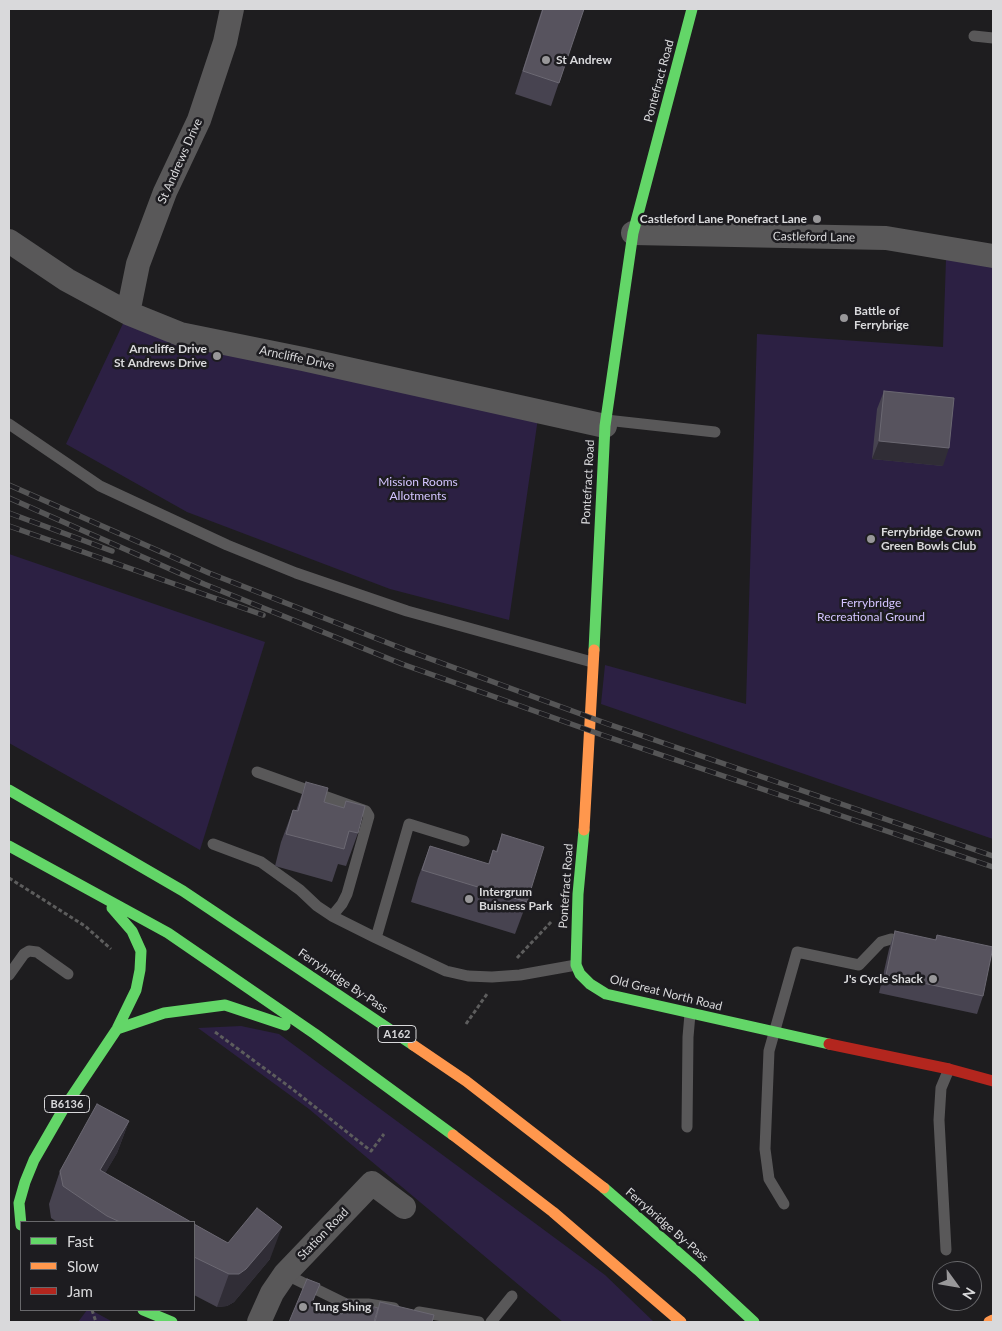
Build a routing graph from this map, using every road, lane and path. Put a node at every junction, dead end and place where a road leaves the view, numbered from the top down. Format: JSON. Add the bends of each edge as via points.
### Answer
{"nodes":[{"id":1,"x":232,"y":9,"type":"edge"},
{"id":2,"x":692,"y":9,"type":"edge"},
{"id":3,"x":974,"y":36,"type":"dead end"},
{"id":4,"x":993,"y":38,"type":"edge"},
{"id":5,"x":633,"y":233,"type":"junction"},
{"id":6,"x":9,"y":241,"type":"edge"},
{"id":7,"x":993,"y":256,"type":"edge"},
{"id":8,"x":128,"y":313,"type":"junction"},
{"id":9,"x":605,"y":423,"type":"junction"},
{"id":10,"x":9,"y":424,"type":"edge"},
{"id":11,"x":715,"y":432,"type":"dead end"},
{"id":12,"x":592,"y":662,"type":"junction"},
{"id":13,"x":257,"y":772,"type":"dead end"},
{"id":14,"x":9,"y":790,"type":"edge"},
{"id":15,"x":464,"y":841,"type":"dead end"},
{"id":16,"x":213,"y":844,"type":"dead end"},
{"id":17,"x":9,"y":846,"type":"edge"},
{"id":18,"x":9,"y":878,"type":"edge"},
{"id":19,"x":103,"y":898,"type":"junction"},
{"id":20,"x":332,"y":916,"type":"junction"},
{"id":21,"x":376,"y":938,"type":"junction"},
{"id":22,"x":919,"y":945,"type":"edge"},
{"id":23,"x":576,"y":965,"type":"junction"},
{"id":24,"x":140,"y":970,"type":"junction"},
{"id":25,"x":9,"y":974,"type":"edge"},
{"id":26,"x":68,"y":974,"type":"dead end"},
{"id":27,"x":185,"y":1010,"type":"junction"},
{"id":28,"x":690,"y":1014,"type":"junction"},
{"id":29,"x":117,"y":1029,"type":"junction"},
{"id":30,"x":774,"y":1032,"type":"junction"},
{"id":31,"x":315,"y":1034,"type":"junction"},
{"id":32,"x":949,"y":1068,"type":"junction"},
{"id":33,"x":993,"y":1081,"type":"edge"},
{"id":34,"x":687,"y":1127,"type":"dead end"},
{"id":35,"x":384,"y":1134,"type":"dead end"},
{"id":36,"x":17,"y":1184,"type":"edge"},
{"id":37,"x":784,"y":1204,"type":"dead end"},
{"id":38,"x":404,"y":1207,"type":"dead end"},
{"id":39,"x":17,"y":1224,"type":"edge"},
{"id":40,"x":946,"y":1250,"type":"dead end"},
{"id":41,"x":285,"y":1274,"type":"junction"},
{"id":42,"x":512,"y":1296,"type":"dead end"},
{"id":43,"x":133,"y":1311,"type":"edge"},
{"id":44,"x":145,"y":1311,"type":"edge"},
{"id":45,"x":993,"y":1320,"type":"edge"},
{"id":46,"x":139,"y":1322,"type":"edge"},
{"id":47,"x":172,"y":1322,"type":"edge"},
{"id":48,"x":260,"y":1322,"type":"edge"},
{"id":49,"x":479,"y":1322,"type":"edge"},
{"id":50,"x":491,"y":1322,"type":"edge"},
{"id":51,"x":681,"y":1322,"type":"edge"},
{"id":52,"x":754,"y":1322,"type":"edge"},
{"id":53,"x":989,"y":1322,"type":"edge"}],
"edges":[{"from":1,"to":8,"type":"street","name":"St Andrews Drive","via":[[225,42],[199,120],[138,264]]},
{"from":2,"to":5,"type":"main road","name":"Pontefract Road"},
{"from":3,"to":4,"type":"lane"},
{"from":5,"to":7,"type":"street","name":"Castleford Lane","via":[[886,238]]},
{"from":5,"to":9,"type":"main road","name":"Pontefract Road"},
{"from":6,"to":8,"type":"street","name":"Arncliffe Drive","via":[[67,280]]},
{"from":8,"to":9,"type":"street","name":"Arncliffe Drive","via":[[180,334]]},
{"from":9,"to":11,"type":"lane"},
{"from":9,"to":12,"type":"main road","name":"Pontefract Road"},
{"from":10,"to":12,"type":"lane","via":[[100,486],[278,566],[407,611]]},
{"from":12,"to":23,"type":"main road","name":"Pontefract Road"},
{"from":13,"to":20,"type":"lane","via":[[366,812],[369,816],[347,894]]},
{"from":14,"to":52,"type":"main road","name":"Ferrybridge By-Pass","number":"A162","via":[[184,891],[466,1081],[586,1173]]},
{"from":15,"to":21,"type":"lane","via":[[409,824]]},
{"from":16,"to":20,"type":"lane","via":[[261,862]]},
{"from":17,"to":19,"type":"main road"},
{"from":18,"to":24,"type":"path","via":[[85,926]]},
{"from":19,"to":24,"type":"main road","via":[[132,931],[140,951]]},
{"from":19,"to":31,"type":"main road","via":[[168,933]]},
{"from":20,"to":21,"type":"lane"},
{"from":21,"to":23,"type":"lane","via":[[446,971],[468,976],[520,975]]},
{"from":22,"to":30,"type":"lane","via":[[891,939],[881,942],[860,965],[797,952]]},
{"from":23,"to":28,"type":"main road","name":"Old Great North Road","via":[[590,984],[606,994]]},
{"from":24,"to":29,"type":"main road","via":[[136,990]]},
{"from":25,"to":26,"type":"lane","via":[[29,951],[37,952]]},
{"from":27,"to":29,"type":"main road","via":[[164,1013]]},
{"from":27,"to":31,"type":"main road","via":[[225,1005]]},
{"from":27,"to":35,"type":"path","via":[[371,1151]]},
{"from":28,"to":30,"type":"main road","name":"Old Great North Road"},
{"from":28,"to":34,"type":"lane"},
{"from":29,"to":36,"type":"main road","number":"B6136"},
{"from":30,"to":32,"type":"main road","name":"Old Great North Road"},
{"from":30,"to":37,"type":"lane","via":[[769,1051],[765,1149],[769,1179]]},
{"from":31,"to":51,"type":"main road","via":[[552,1212]]},
{"from":32,"to":33,"type":"main road","name":"Old Great North Road"},
{"from":32,"to":40,"type":"lane","via":[[940,1088],[939,1120]]},
{"from":36,"to":39,"type":"main road","number":"B6136"},
{"from":38,"to":41,"type":"street","name":"Station Road","via":[[372,1183]]},
{"from":41,"to":48,"type":"street","name":"Station Road","via":[[272,1293]]},
{"from":41,"to":49,"type":"lane","via":[[346,1304],[368,1304]]},
{"from":42,"to":50,"type":"lane"},
{"from":43,"to":46,"type":"main road"},
{"from":44,"to":47,"type":"main road"},
{"from":45,"to":53,"type":"main road"}]}
